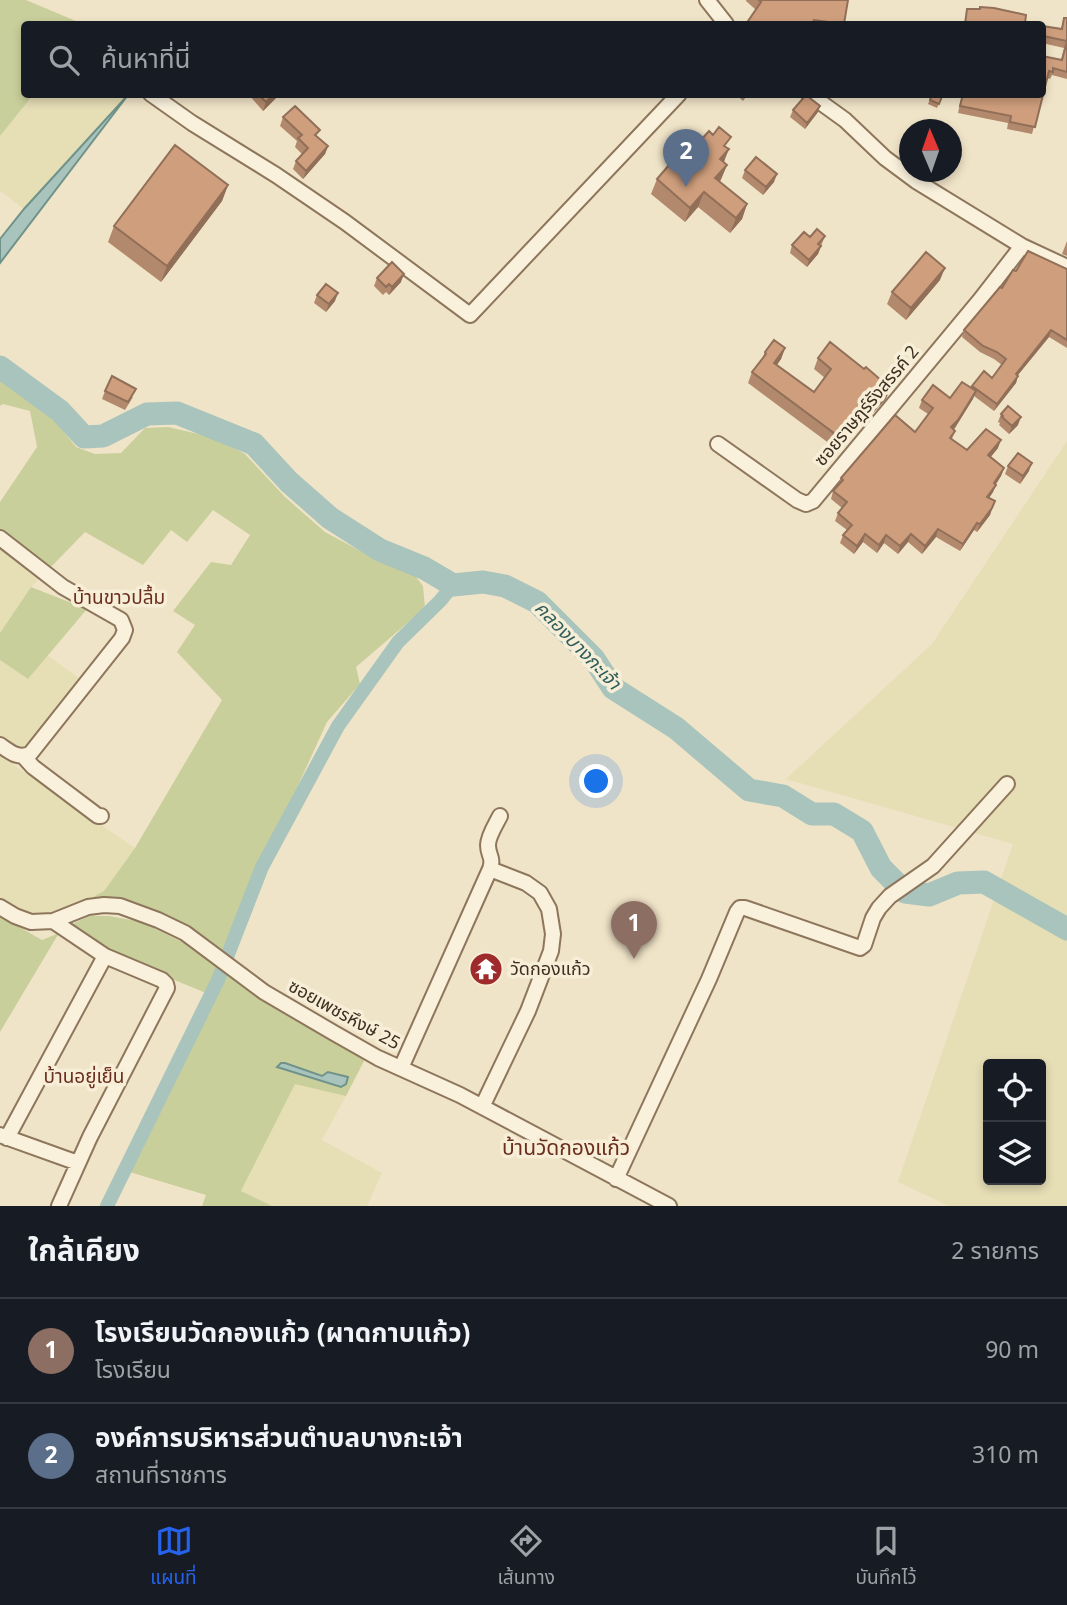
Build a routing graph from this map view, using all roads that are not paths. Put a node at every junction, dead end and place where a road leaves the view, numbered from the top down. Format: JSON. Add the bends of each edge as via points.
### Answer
{"nodes":[{"id":1,"x":707,"y":0,"type":"edge"},
{"id":2,"x":724,"y":21,"type":"edge"},
{"id":3,"x":157,"y":98,"type":"edge"},
{"id":4,"x":675,"y":98,"type":"edge"},
{"id":5,"x":815,"y":98,"type":"edge"},
{"id":6,"x":1022,"y":246,"type":"junction"},
{"id":7,"x":1067,"y":267,"type":"edge"},
{"id":8,"x":718,"y":444,"type":"dead end"},
{"id":9,"x":0,"y":538,"type":"edge"},
{"id":10,"x":0,"y":745,"type":"edge"},
{"id":11,"x":23,"y":757,"type":"junction"},
{"id":12,"x":1007,"y":784,"type":"dead end"},
{"id":13,"x":101,"y":816,"type":"dead end"},
{"id":14,"x":500,"y":816,"type":"dead end"},
{"id":15,"x":490,"y":869,"type":"junction"},
{"id":16,"x":0,"y":907,"type":"edge"},
{"id":17,"x":53,"y":922,"type":"junction"},
{"id":18,"x":105,"y":956,"type":"junction"},
{"id":19,"x":401,"y":1068,"type":"junction"},
{"id":20,"x":482,"y":1107,"type":"junction"},
{"id":21,"x":4,"y":1137,"type":"edge"},
{"id":22,"x":78,"y":1163,"type":"junction"},
{"id":23,"x":616,"y":1179,"type":"junction"},
{"id":24,"x":59,"y":1206,"type":"edge"},
{"id":25,"x":669,"y":1206,"type":"edge"}],
"edges":[{"from":1,"to":2,"type":"street"},
{"from":3,"to":4,"type":"street","via":[[345,222],[470,315]]},
{"from":5,"to":6,"type":"street","via":[[916,181]]},
{"from":6,"to":7,"type":"street"},
{"from":6,"to":8,"type":"street","name":"ซอยราษฎร์รังสรรค์ 2","via":[[813,501],[797,500]]},
{"from":9,"to":11,"type":"street","via":[[63,587],[121,620],[125,630],[30,754]]},
{"from":10,"to":11,"type":"street"},
{"from":11,"to":13,"type":"street"},
{"from":12,"to":23,"type":"street","via":[[933,866],[879,908],[860,948],[740,908]]},
{"from":14,"to":15,"type":"street","via":[[488,846],[493,861]]},
{"from":15,"to":19,"type":"street"},
{"from":15,"to":20,"type":"street","via":[[540,893],[549,909],[553,934],[533,999]]},
{"from":16,"to":17,"type":"street","via":[[31,922]]},
{"from":17,"to":18,"type":"street"},
{"from":17,"to":19,"type":"street","name":"ซอยเพชรหึงษ์ 25","via":[[88,906],[104,905],[158,920],[185,933],[296,1012]]},
{"from":18,"to":21,"type":"street"},
{"from":18,"to":22,"type":"street","via":[[162,980],[167,988]]},
{"from":19,"to":20,"type":"street","name":"ซอยเพชรหึงษ์ 25"},
{"from":20,"to":23,"type":"street","name":"ซอยเพชรหึงษ์ 25"},
{"from":21,"to":22,"type":"street"},
{"from":22,"to":24,"type":"street"},
{"from":23,"to":25,"type":"street","name":"ซอยเพชรหึงษ์ 25"}]}
